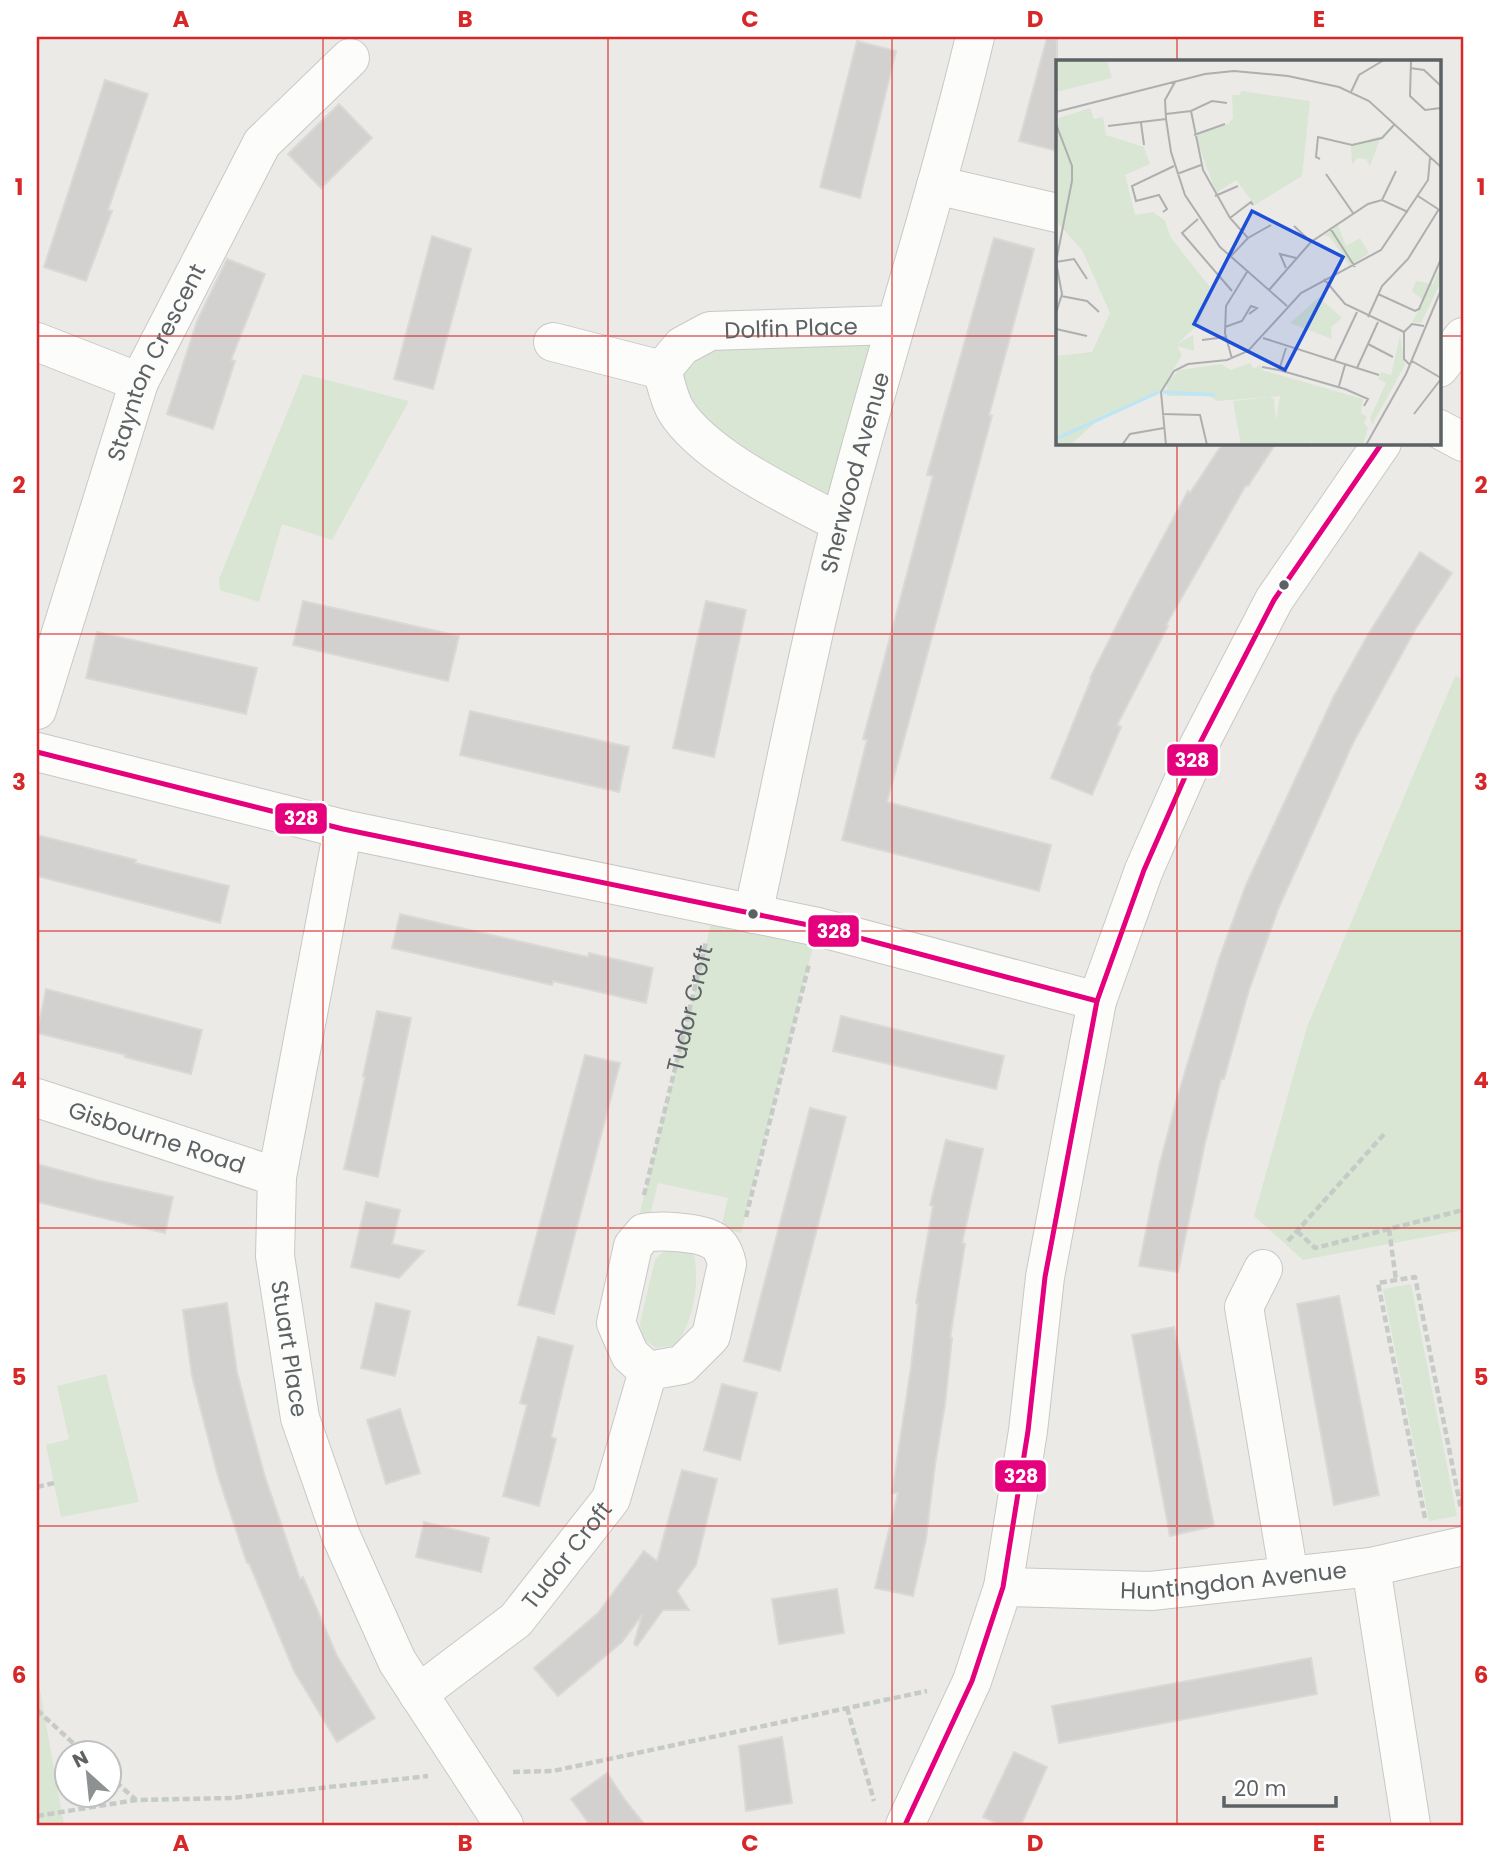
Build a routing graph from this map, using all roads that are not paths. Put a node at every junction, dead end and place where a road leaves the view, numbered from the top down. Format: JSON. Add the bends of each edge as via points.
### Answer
{"nodes":[{"id":1,"x":975,"y":37,"type":"edge"},
{"id":2,"x":350,"y":58,"type":"dead end"},
{"id":3,"x":936,"y":185,"type":"junction"},
{"id":4,"x":1056,"y":213,"type":"edge"},
{"id":5,"x":894,"y":325,"type":"junction"},
{"id":6,"x":1463,"y":337,"type":"edge"},
{"id":7,"x":37,"y":342,"type":"edge"},
{"id":8,"x":553,"y":342,"type":"dead end"},
{"id":9,"x":1440,"y":367,"type":"edge"},
{"id":10,"x":662,"y":370,"type":"junction"},
{"id":11,"x":139,"y":382,"type":"junction"},
{"id":12,"x":1440,"y":430,"type":"edge"},
{"id":13,"x":1463,"y":442,"type":"edge"},
{"id":14,"x":1381,"y":444,"type":"edge"},
{"id":15,"x":840,"y":523,"type":"junction"},
{"id":16,"x":37,"y":710,"type":"edge"},
{"id":17,"x":37,"y":752,"type":"edge"},
{"id":18,"x":343,"y":829,"type":"junction"},
{"id":19,"x":753,"y":914,"type":"junction"},
{"id":20,"x":1097,"y":1001,"type":"junction"},
{"id":21,"x":37,"y":1098,"type":"edge"},
{"id":22,"x":277,"y":1177,"type":"junction"},
{"id":23,"x":1264,"y":1269,"type":"road end"},
{"id":24,"x":648,"y":1371,"type":"junction"},
{"id":25,"x":1448,"y":1549,"type":"edge"},
{"id":26,"x":1371,"y":1567,"type":"junction"},
{"id":27,"x":1289,"y":1576,"type":"junction"},
{"id":28,"x":1003,"y":1587,"type":"junction"},
{"id":29,"x":418,"y":1694,"type":"junction"},
{"id":30,"x":891,"y":1819,"type":"edge"},
{"id":31,"x":504,"y":1825,"type":"edge"},
{"id":32,"x":1411,"y":1825,"type":"edge"}],
"edges":[{"from":1,"to":3,"type":"street","name":"Sherwood Avenue"},
{"from":2,"to":11,"type":"street","name":"Staynton Crescent","via":[[262,143]]},
{"from":3,"to":4,"type":"street"},
{"from":3,"to":5,"type":"street","name":"Sherwood Avenue"},
{"from":5,"to":10,"type":"street","name":"Dolfin Place","via":[[710,331],[682,346]]},
{"from":5,"to":15,"type":"street","name":"Sherwood Avenue"},
{"from":6,"to":9,"type":"street"},
{"from":7,"to":11,"type":"street"},
{"from":8,"to":10,"type":"street"},
{"from":10,"to":15,"type":"street","via":[[675,410],[693,432],[716,451]]},
{"from":11,"to":16,"type":"street","name":"Staynton Crescent"},
{"from":12,"to":13,"type":"street"},
{"from":14,"to":20,"type":"street","via":[[1274,600],[1236,672],[1144,870]]},
{"from":15,"to":19,"type":"street","name":"Sherwood Avenue"},
{"from":17,"to":18,"type":"street"},
{"from":18,"to":19,"type":"street"},
{"from":18,"to":22,"type":"street","name":"Stuart Place"},
{"from":19,"to":20,"type":"street"},
{"from":20,"to":28,"type":"street","via":[[1045,1277],[1028,1431]]},
{"from":21,"to":22,"type":"street","name":"Gisbourne Road"},
{"from":22,"to":29,"type":"street","name":"Stuart Place","via":[[275,1256],[300,1418],[341,1536],[397,1661]]},
{"from":23,"to":27,"type":"street","via":[[1244,1307]]},
{"from":24,"to":24,"type":"street","via":[[630,1355],[616,1323],[633,1247],[644,1233],[664,1229],[713,1240],[725,1253],[727,1264],[711,1336],[682,1365]]},
{"from":24,"to":29,"type":"street","name":"Tudor Croft","via":[[611,1499],[516,1620]]},
{"from":25,"to":26,"type":"street","name":"Huntingdon Avenue"},
{"from":26,"to":27,"type":"street","name":"Huntingdon Avenue"},
{"from":26,"to":32,"type":"street"},
{"from":27,"to":28,"type":"street","name":"Huntingdon Avenue","via":[[1151,1591]]},
{"from":28,"to":30,"type":"street","via":[[972,1681]]},
{"from":29,"to":31,"type":"street","name":"Stuart Place"}]}
